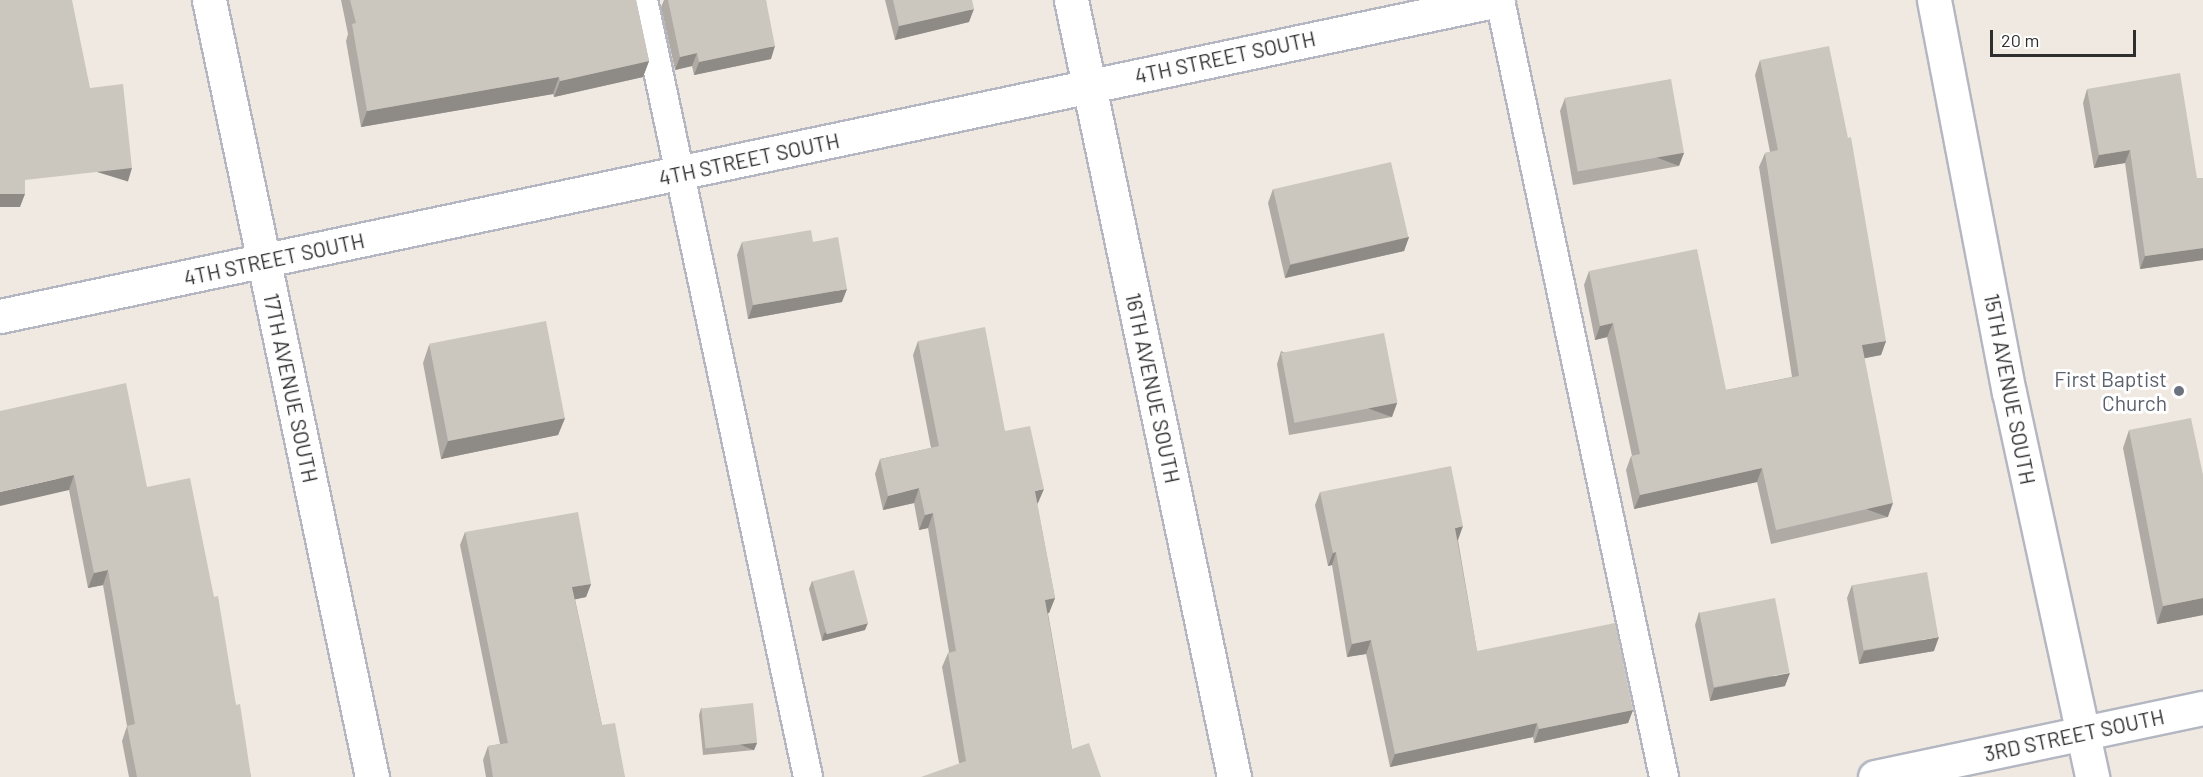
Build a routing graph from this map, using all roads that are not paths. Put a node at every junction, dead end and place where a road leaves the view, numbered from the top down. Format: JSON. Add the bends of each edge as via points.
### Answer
{"nodes":[{"id":1,"x":209,"y":0,"type":"edge"},
{"id":2,"x":643,"y":0,"type":"edge"},
{"id":3,"x":1071,"y":0,"type":"edge"},
{"id":4,"x":1499,"y":0,"type":"edge"},
{"id":5,"x":1934,"y":0,"type":"edge"},
{"id":6,"x":1089,"y":86,"type":"junction"},
{"id":7,"x":679,"y":174,"type":"junction"},
{"id":8,"x":265,"y":261,"type":"junction"},
{"id":9,"x":0,"y":316,"type":"edge"},
{"id":10,"x":2203,"y":708,"type":"edge"},
{"id":11,"x":2083,"y":733,"type":"junction"},
{"id":12,"x":372,"y":777,"type":"edge"},
{"id":13,"x":807,"y":777,"type":"edge"},
{"id":14,"x":1234,"y":777,"type":"edge"},
{"id":15,"x":1664,"y":777,"type":"edge"},
{"id":16,"x":1875,"y":777,"type":"edge"},
{"id":17,"x":2092,"y":777,"type":"edge"}],
"edges":[{"from":1,"to":8,"type":"street","name":"17TH AVENUE SOUTH"},
{"from":2,"to":7,"type":"lane"},
{"from":3,"to":6,"type":"street","name":"16TH AVENUE SOUTH"},
{"from":4,"to":6,"type":"street","name":"4TH STREET SOUTH"},
{"from":4,"to":15,"type":"lane"},
{"from":5,"to":11,"type":"street","name":"15TH AVENUE SOUTH","via":[[2009,392]]},
{"from":6,"to":7,"type":"street","name":"4TH STREET SOUTH"},
{"from":6,"to":14,"type":"street","name":"16TH AVENUE SOUTH"},
{"from":7,"to":8,"type":"street","name":"4TH STREET SOUTH"},
{"from":7,"to":13,"type":"lane"},
{"from":8,"to":9,"type":"street","name":"4TH STREET SOUTH"},
{"from":8,"to":12,"type":"street","name":"17TH AVENUE SOUTH"},
{"from":10,"to":11,"type":"street","name":"3RD STREET SOUTH"},
{"from":11,"to":16,"type":"street","name":"3RD STREET SOUTH"},
{"from":11,"to":17,"type":"street","name":"15TH AVENUE SOUTH"}]}
